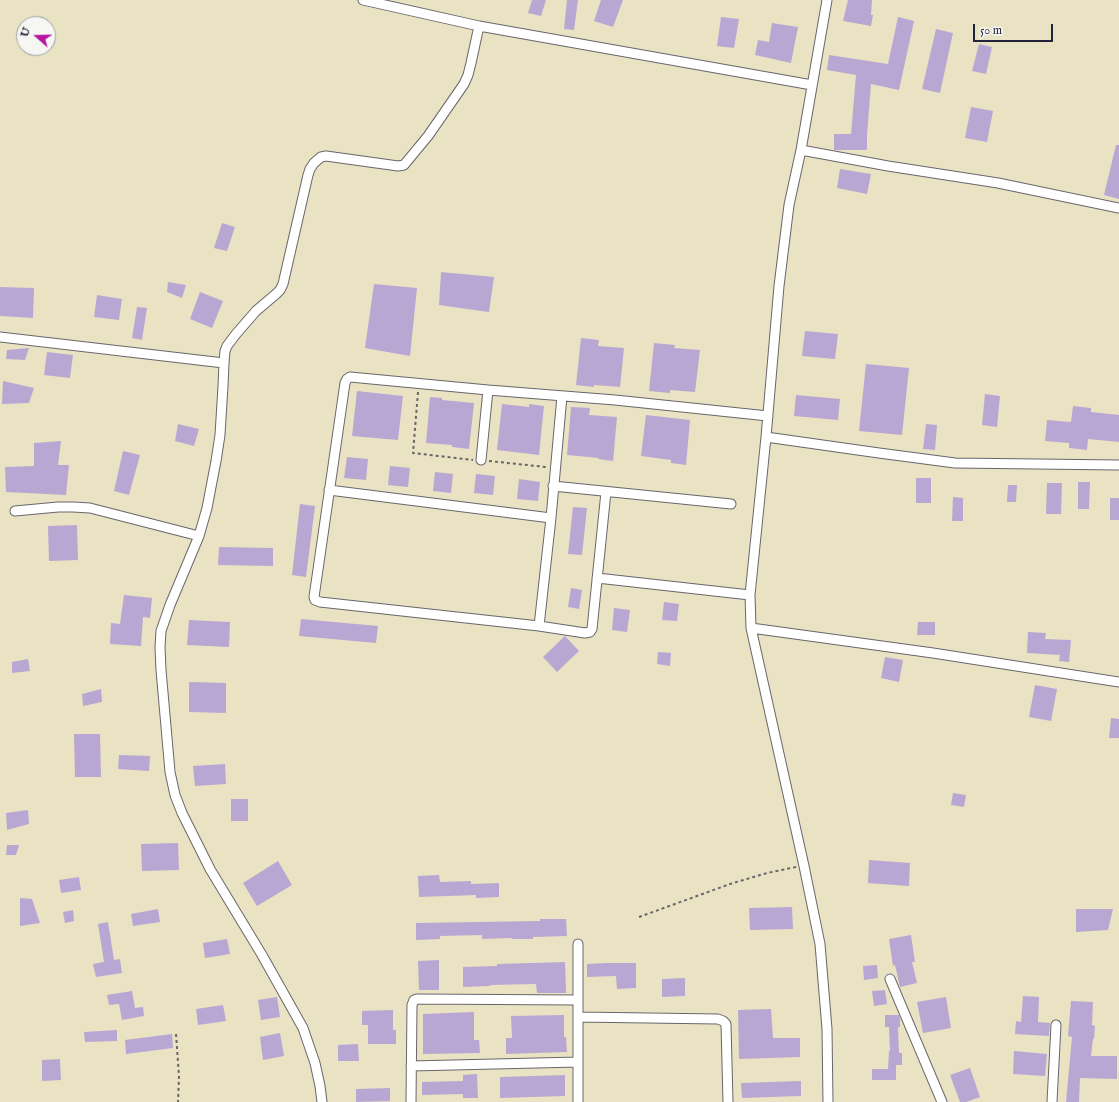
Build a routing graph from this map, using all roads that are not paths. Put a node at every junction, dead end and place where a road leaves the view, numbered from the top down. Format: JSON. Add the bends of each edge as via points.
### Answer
{"nodes":[{"id":1,"x":363,"y":0,"type":"edge"},
{"id":2,"x":828,"y":0,"type":"edge"},
{"id":3,"x":479,"y":26,"type":"junction"},
{"id":4,"x":812,"y":85,"type":"junction"},
{"id":5,"x":801,"y":150,"type":"junction"},
{"id":6,"x":1119,"y":208,"type":"edge"},
{"id":7,"x":0,"y":336,"type":"edge"},
{"id":8,"x":224,"y":364,"type":"junction"},
{"id":9,"x":488,"y":390,"type":"junction"},
{"id":10,"x":562,"y":396,"type":"junction"},
{"id":11,"x":768,"y":416,"type":"junction"},
{"id":12,"x":766,"y":437,"type":"junction"},
{"id":13,"x":481,"y":460,"type":"road end"},
{"id":14,"x":1119,"y":465,"type":"edge"},
{"id":15,"x":553,"y":486,"type":"junction"},
{"id":16,"x":329,"y":490,"type":"junction"},
{"id":17,"x":606,"y":492,"type":"junction"},
{"id":18,"x":731,"y":504,"type":"dead end"},
{"id":19,"x":15,"y":511,"type":"dead end"},
{"id":20,"x":550,"y":518,"type":"junction"},
{"id":21,"x":199,"y":536,"type":"junction"},
{"id":22,"x":597,"y":578,"type":"junction"},
{"id":23,"x":750,"y":596,"type":"junction"},
{"id":24,"x":539,"y":626,"type":"junction"},
{"id":25,"x":751,"y":628,"type":"junction"},
{"id":26,"x":1119,"y":682,"type":"edge"},
{"id":27,"x":578,"y":944,"type":"dead end"},
{"id":28,"x":890,"y":979,"type":"dead end"},
{"id":29,"x":578,"y":1000,"type":"junction"},
{"id":30,"x":578,"y":1016,"type":"junction"},
{"id":31,"x":1056,"y":1026,"type":"dead end"},
{"id":32,"x":578,"y":1062,"type":"junction"},
{"id":33,"x":411,"y":1066,"type":"junction"},
{"id":34,"x":322,"y":1102,"type":"edge"},
{"id":35,"x":411,"y":1102,"type":"edge"},
{"id":36,"x":578,"y":1102,"type":"edge"},
{"id":37,"x":728,"y":1102,"type":"edge"},
{"id":38,"x":828,"y":1102,"type":"edge"},
{"id":39,"x":942,"y":1102,"type":"edge"},
{"id":40,"x":1052,"y":1102,"type":"edge"}],
"edges":[{"from":1,"to":3,"type":"street"},
{"from":2,"to":4,"type":"street"},
{"from":3,"to":4,"type":"street"},
{"from":3,"to":8,"type":"street","via":[[464,84],[428,136],[404,165],[326,156],[314,163],[308,175],[283,284],[236,334],[226,351]]},
{"from":4,"to":5,"type":"street"},
{"from":5,"to":6,"type":"street","via":[[998,183]]},
{"from":5,"to":11,"type":"street","via":[[789,205],[778,286]]},
{"from":7,"to":8,"type":"street"},
{"from":8,"to":21,"type":"street","via":[[220,435],[207,508]]},
{"from":9,"to":10,"type":"street"},
{"from":9,"to":13,"type":"street"},
{"from":9,"to":16,"type":"street","via":[[352,376],[347,379]]},
{"from":10,"to":11,"type":"street"},
{"from":10,"to":15,"type":"street"},
{"from":11,"to":12,"type":"street"},
{"from":12,"to":14,"type":"street","via":[[955,463]]},
{"from":12,"to":23,"type":"street"},
{"from":15,"to":17,"type":"street"},
{"from":15,"to":20,"type":"street"},
{"from":16,"to":20,"type":"street"},
{"from":16,"to":24,"type":"street","via":[[315,600]]},
{"from":17,"to":18,"type":"street"},
{"from":17,"to":22,"type":"street"},
{"from":19,"to":21,"type":"street","via":[[58,507],[90,508]]},
{"from":20,"to":24,"type":"street"},
{"from":21,"to":34,"type":"street","via":[[161,631],[161,670],[173,787],[182,812],[210,869],[303,1028],[315,1063]]},
{"from":22,"to":23,"type":"street"},
{"from":22,"to":24,"type":"street","via":[[590,632]]},
{"from":23,"to":25,"type":"street"},
{"from":25,"to":26,"type":"street","via":[[933,652]]},
{"from":25,"to":38,"type":"street","via":[[820,944],[827,1029]]},
{"from":27,"to":29,"type":"street"},
{"from":28,"to":39,"type":"street"},
{"from":29,"to":30,"type":"street"},
{"from":29,"to":33,"type":"street","via":[[414,1000]]},
{"from":30,"to":32,"type":"street"},
{"from":30,"to":37,"type":"street","via":[[724,1021]]},
{"from":31,"to":40,"type":"street"},
{"from":32,"to":33,"type":"street"},
{"from":32,"to":36,"type":"street"},
{"from":33,"to":35,"type":"street"}]}
